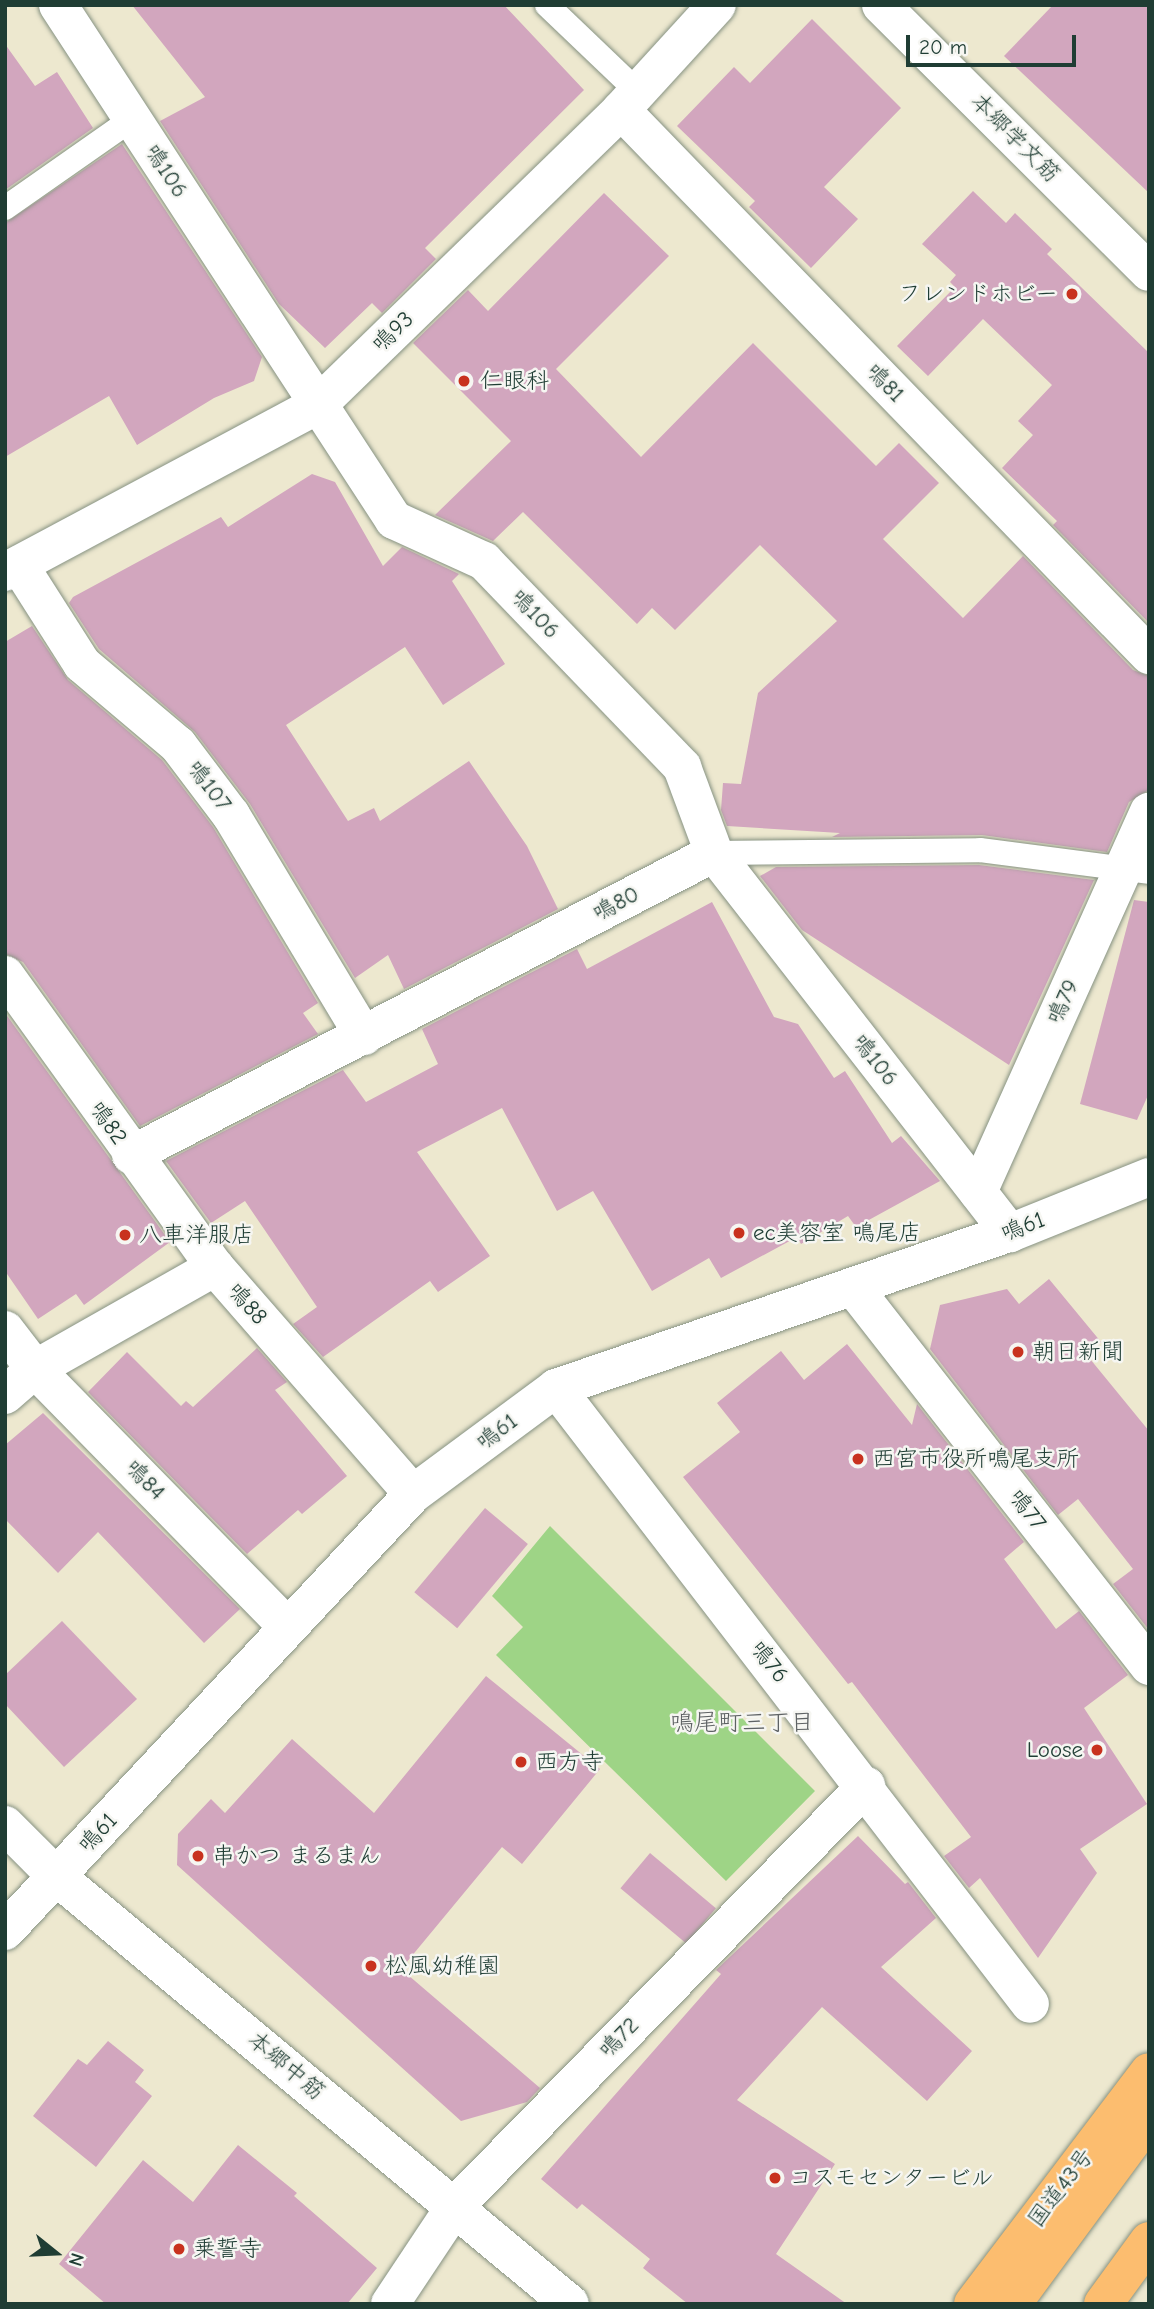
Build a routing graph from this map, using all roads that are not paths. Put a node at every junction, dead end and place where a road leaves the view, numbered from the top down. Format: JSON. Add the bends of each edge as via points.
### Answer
{"nodes":[{"id":1,"x":58,"y":5,"type":"edge"},
{"id":2,"x":547,"y":5,"type":"edge"},
{"id":3,"x":717,"y":5,"type":"edge"},
{"id":4,"x":881,"y":5,"type":"edge"},
{"id":5,"x":630,"y":101,"type":"junction"},
{"id":6,"x":132,"y":119,"type":"junction"},
{"id":7,"x":5,"y":208,"type":"edge"},
{"id":8,"x":1149,"y":272,"type":"edge"},
{"id":9,"x":318,"y":405,"type":"junction"},
{"id":10,"x":9,"y":569,"type":"edge"},
{"id":11,"x":1149,"y":655,"type":"edge"},
{"id":12,"x":1149,"y":812,"type":"edge"},
{"id":13,"x":713,"y":853,"type":"junction"},
{"id":14,"x":1136,"y":870,"type":"edge"},
{"id":15,"x":5,"y":975,"type":"edge"},
{"id":16,"x":364,"y":1035,"type":"junction"},
{"id":17,"x":131,"y":1155,"type":"junction"},
{"id":18,"x":1149,"y":1177,"type":"edge"},
{"id":19,"x":978,"y":1192,"type":"junction"},
{"id":20,"x":1010,"y":1233,"type":"junction"},
{"id":21,"x":215,"y":1268,"type":"junction"},
{"id":22,"x":853,"y":1287,"type":"junction"},
{"id":23,"x":5,"y":1330,"type":"edge"},
{"id":24,"x":36,"y":1369,"type":"junction"},
{"id":25,"x":556,"y":1388,"type":"junction"},
{"id":26,"x":5,"y":1395,"type":"edge"},
{"id":27,"x":413,"y":1494,"type":"junction"},
{"id":28,"x":288,"y":1627,"type":"junction"},
{"id":29,"x":1149,"y":1666,"type":"edge"},
{"id":30,"x":866,"y":1786,"type":"junction"},
{"id":31,"x":5,"y":1825,"type":"edge"},
{"id":32,"x":57,"y":1877,"type":"junction"},
{"id":33,"x":5,"y":1931,"type":"edge"},
{"id":34,"x":1030,"y":2004,"type":"dead end"},
{"id":35,"x":1149,"y":2072,"type":"edge"},
{"id":36,"x":1149,"y":2118,"type":"edge"},
{"id":37,"x":454,"y":2206,"type":"junction"},
{"id":38,"x":1149,"y":2241,"type":"edge"},
{"id":39,"x":390,"y":2304,"type":"edge"},
{"id":40,"x":570,"y":2304,"type":"edge"},
{"id":41,"x":974,"y":2304,"type":"edge"},
{"id":42,"x":1012,"y":2304,"type":"edge"},
{"id":43,"x":1103,"y":2304,"type":"edge"}],
"edges":[{"from":1,"to":6,"type":"street","name":"鳴106"},
{"from":2,"to":5,"type":"lane"},
{"from":3,"to":5,"type":"street","name":"鳴93"},
{"from":4,"to":8,"type":"street","name":"本郷学文筋"},
{"from":5,"to":9,"type":"street","name":"鳴93"},
{"from":5,"to":11,"type":"street","name":"鳴81"},
{"from":6,"to":7,"type":"lane"},
{"from":6,"to":9,"type":"street","name":"鳴106"},
{"from":9,"to":10,"type":"street","name":"鳴93"},
{"from":9,"to":13,"type":"street","name":"鳴106","via":[[394,520],[484,561],[682,767]]},
{"from":10,"to":16,"type":"street","name":"鳴107","via":[[82,664],[178,745],[231,816]]},
{"from":12,"to":14,"type":"street","name":"鳴79"},
{"from":13,"to":14,"type":"lane","name":"鳴80","via":[[980,850]]},
{"from":13,"to":16,"type":"street","name":"鳴80"},
{"from":13,"to":19,"type":"street","name":"鳴106"},
{"from":14,"to":19,"type":"street","name":"鳴79"},
{"from":15,"to":17,"type":"street","name":"鳴82"},
{"from":16,"to":17,"type":"street","name":"鳴80"},
{"from":17,"to":21,"type":"street","name":"鳴82"},
{"from":18,"to":20,"type":"street","name":"鳴61"},
{"from":19,"to":20,"type":"street","name":"鳴106"},
{"from":20,"to":22,"type":"street","name":"鳴61"},
{"from":21,"to":24,"type":"street","name":"鳴88"},
{"from":21,"to":27,"type":"street","name":"鳴88"},
{"from":22,"to":25,"type":"street","name":"鳴61"},
{"from":22,"to":29,"type":"street","name":"鳴77"},
{"from":23,"to":24,"type":"street","name":"鳴84"},
{"from":24,"to":26,"type":"street","name":"鳴88"},
{"from":24,"to":28,"type":"street","name":"鳴84"},
{"from":25,"to":27,"type":"street","name":"鳴61"},
{"from":25,"to":30,"type":"street","name":"鳴76"},
{"from":27,"to":28,"type":"street","name":"鳴61"},
{"from":28,"to":32,"type":"street","name":"鳴61"},
{"from":30,"to":34,"type":"street","name":"鳴76"},
{"from":30,"to":37,"type":"street","name":"鳴72"},
{"from":31,"to":32,"type":"street","name":"本郷中筋"},
{"from":32,"to":33,"type":"street","name":"鳴61"},
{"from":32,"to":37,"type":"street","name":"本郷中筋"},
{"from":35,"to":41,"type":"highway","name":"国道43号"},
{"from":36,"to":42,"type":"highway"},
{"from":37,"to":39,"type":"street","name":"鳴72"},
{"from":37,"to":40,"type":"street","name":"本郷中筋"},
{"from":38,"to":43,"type":"highway"}]}
